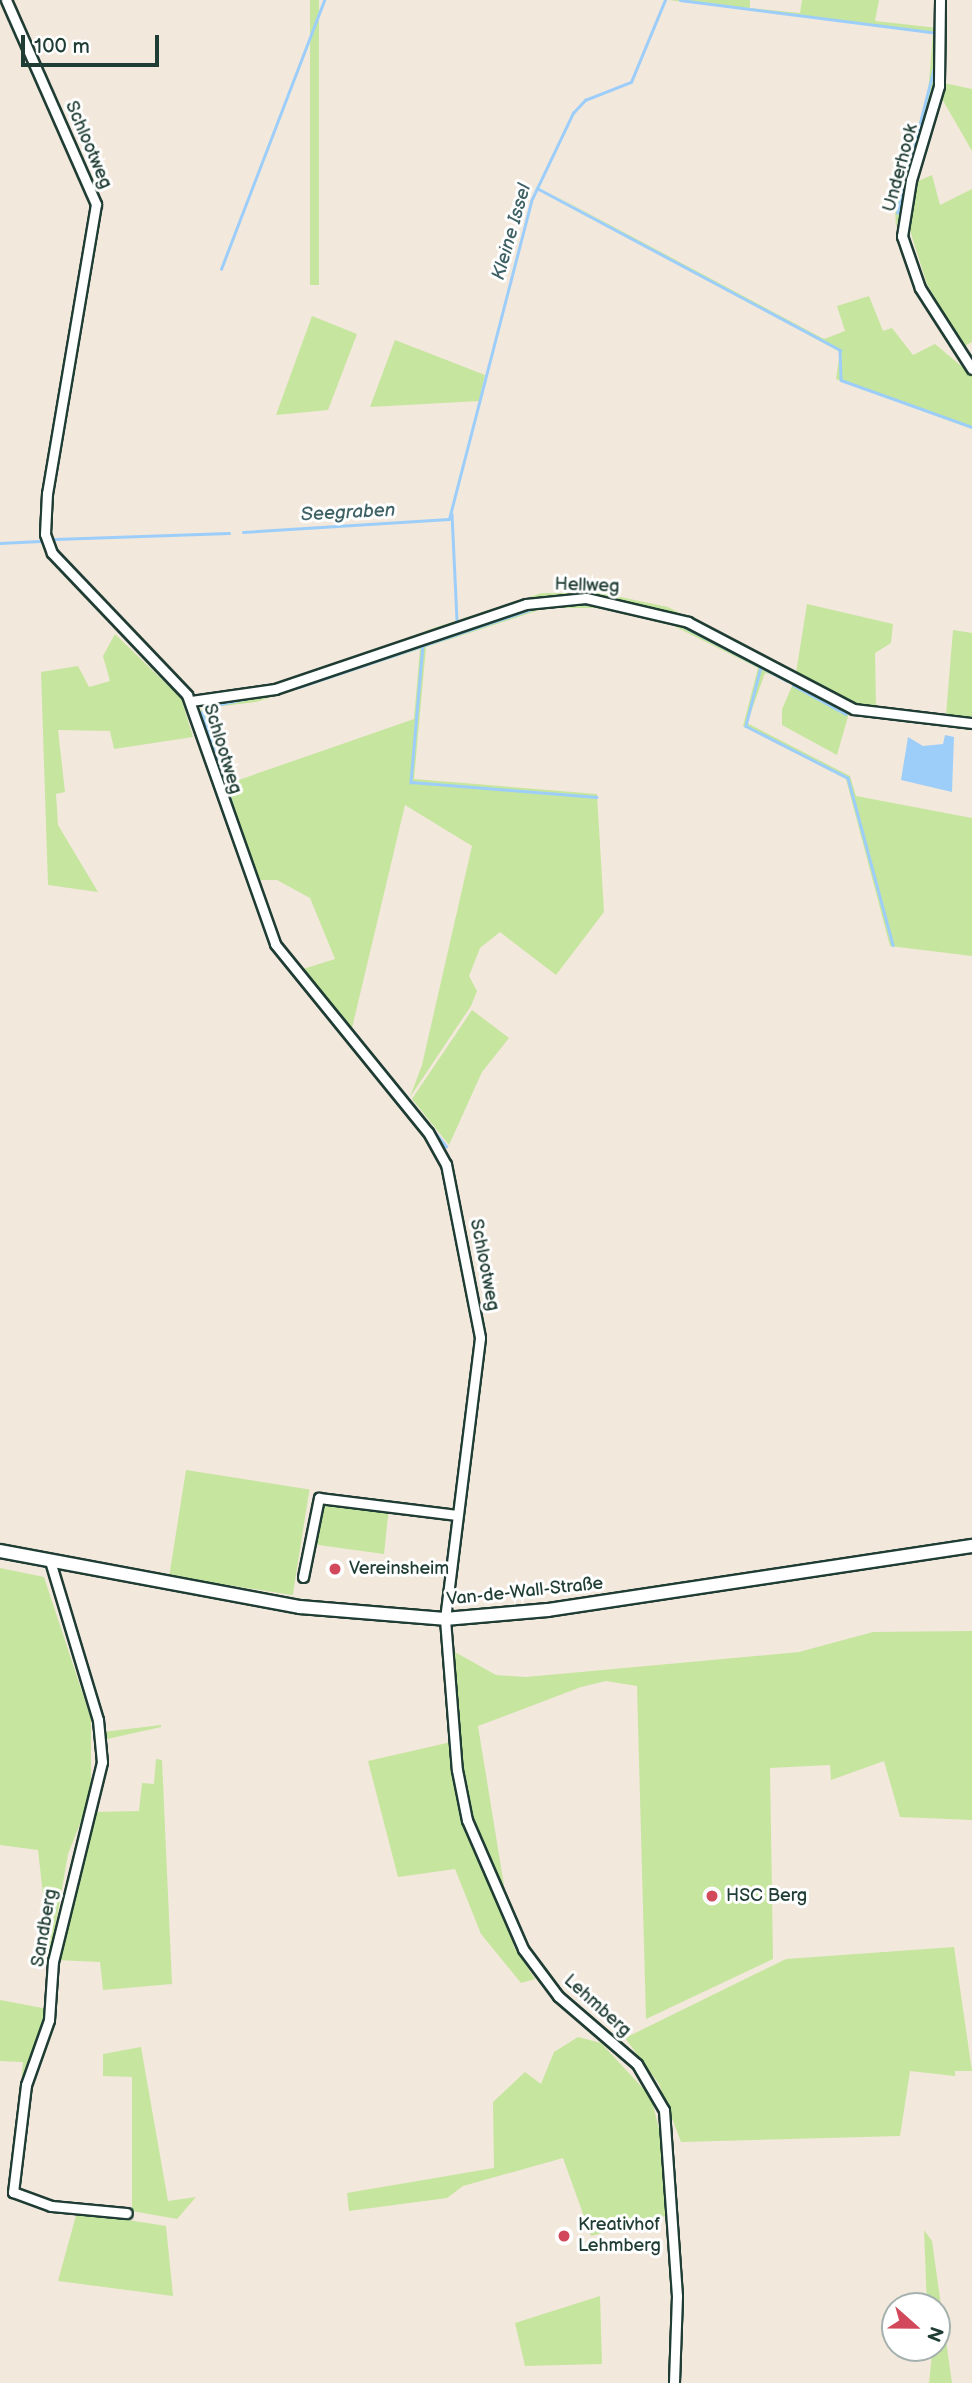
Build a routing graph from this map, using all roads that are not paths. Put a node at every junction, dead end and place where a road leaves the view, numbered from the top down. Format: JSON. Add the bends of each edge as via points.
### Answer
{"nodes":[{"id":1,"x":6,"y":0,"type":"edge"},
{"id":2,"x":940,"y":0,"type":"edge"},
{"id":3,"x":972,"y":369,"type":"edge"},
{"id":4,"x":191,"y":701,"type":"junction"},
{"id":5,"x":972,"y":723,"type":"edge"},
{"id":6,"x":457,"y":1515,"type":"junction"},
{"id":7,"x":972,"y":1546,"type":"edge"},
{"id":8,"x":0,"y":1551,"type":"edge"},
{"id":9,"x":50,"y":1561,"type":"junction"},
{"id":10,"x":303,"y":1577,"type":"dead end"},
{"id":11,"x":445,"y":1619,"type":"junction"},
{"id":12,"x":127,"y":2213,"type":"dead end"},
{"id":13,"x":674,"y":2383,"type":"edge"}],
"edges":[{"from":1,"to":4,"type":"street","name":"Schlootweg","via":[[96,204],[45,534],[73,582]]},
{"from":2,"to":3,"type":"street","name":"Underhook","via":[[939,86],[911,180],[902,236],[936,318]]},
{"from":4,"to":5,"type":"street","name":"Hellweg","via":[[275,688],[526,604],[586,598],[688,622],[853,709]]},
{"from":4,"to":6,"type":"street","name":"Schlootweg","via":[[275,944],[428,1132],[446,1164],[481,1338]]},
{"from":6,"to":10,"type":"street","via":[[319,1498]]},
{"from":6,"to":11,"type":"street","name":"Schlootweg"},
{"from":7,"to":11,"type":"main road","name":"Van-de-Wall-Straße","via":[[548,1611]]},
{"from":8,"to":9,"type":"main road","name":"Van-de-Wall-Straße"},
{"from":9,"to":11,"type":"main road","name":"Van-de-Wall-Straße","via":[[318,1610]]},
{"from":9,"to":12,"type":"street","name":"Sandberg","via":[[98,1720],[102,1762],[53,1961],[50,2020],[26,2085],[13,2192],[51,2206]]},
{"from":11,"to":13,"type":"street","name":"Lehmberg","via":[[457,1770],[489,1873],[536,1970],[637,2064],[666,2117],[677,2296]]}]}
